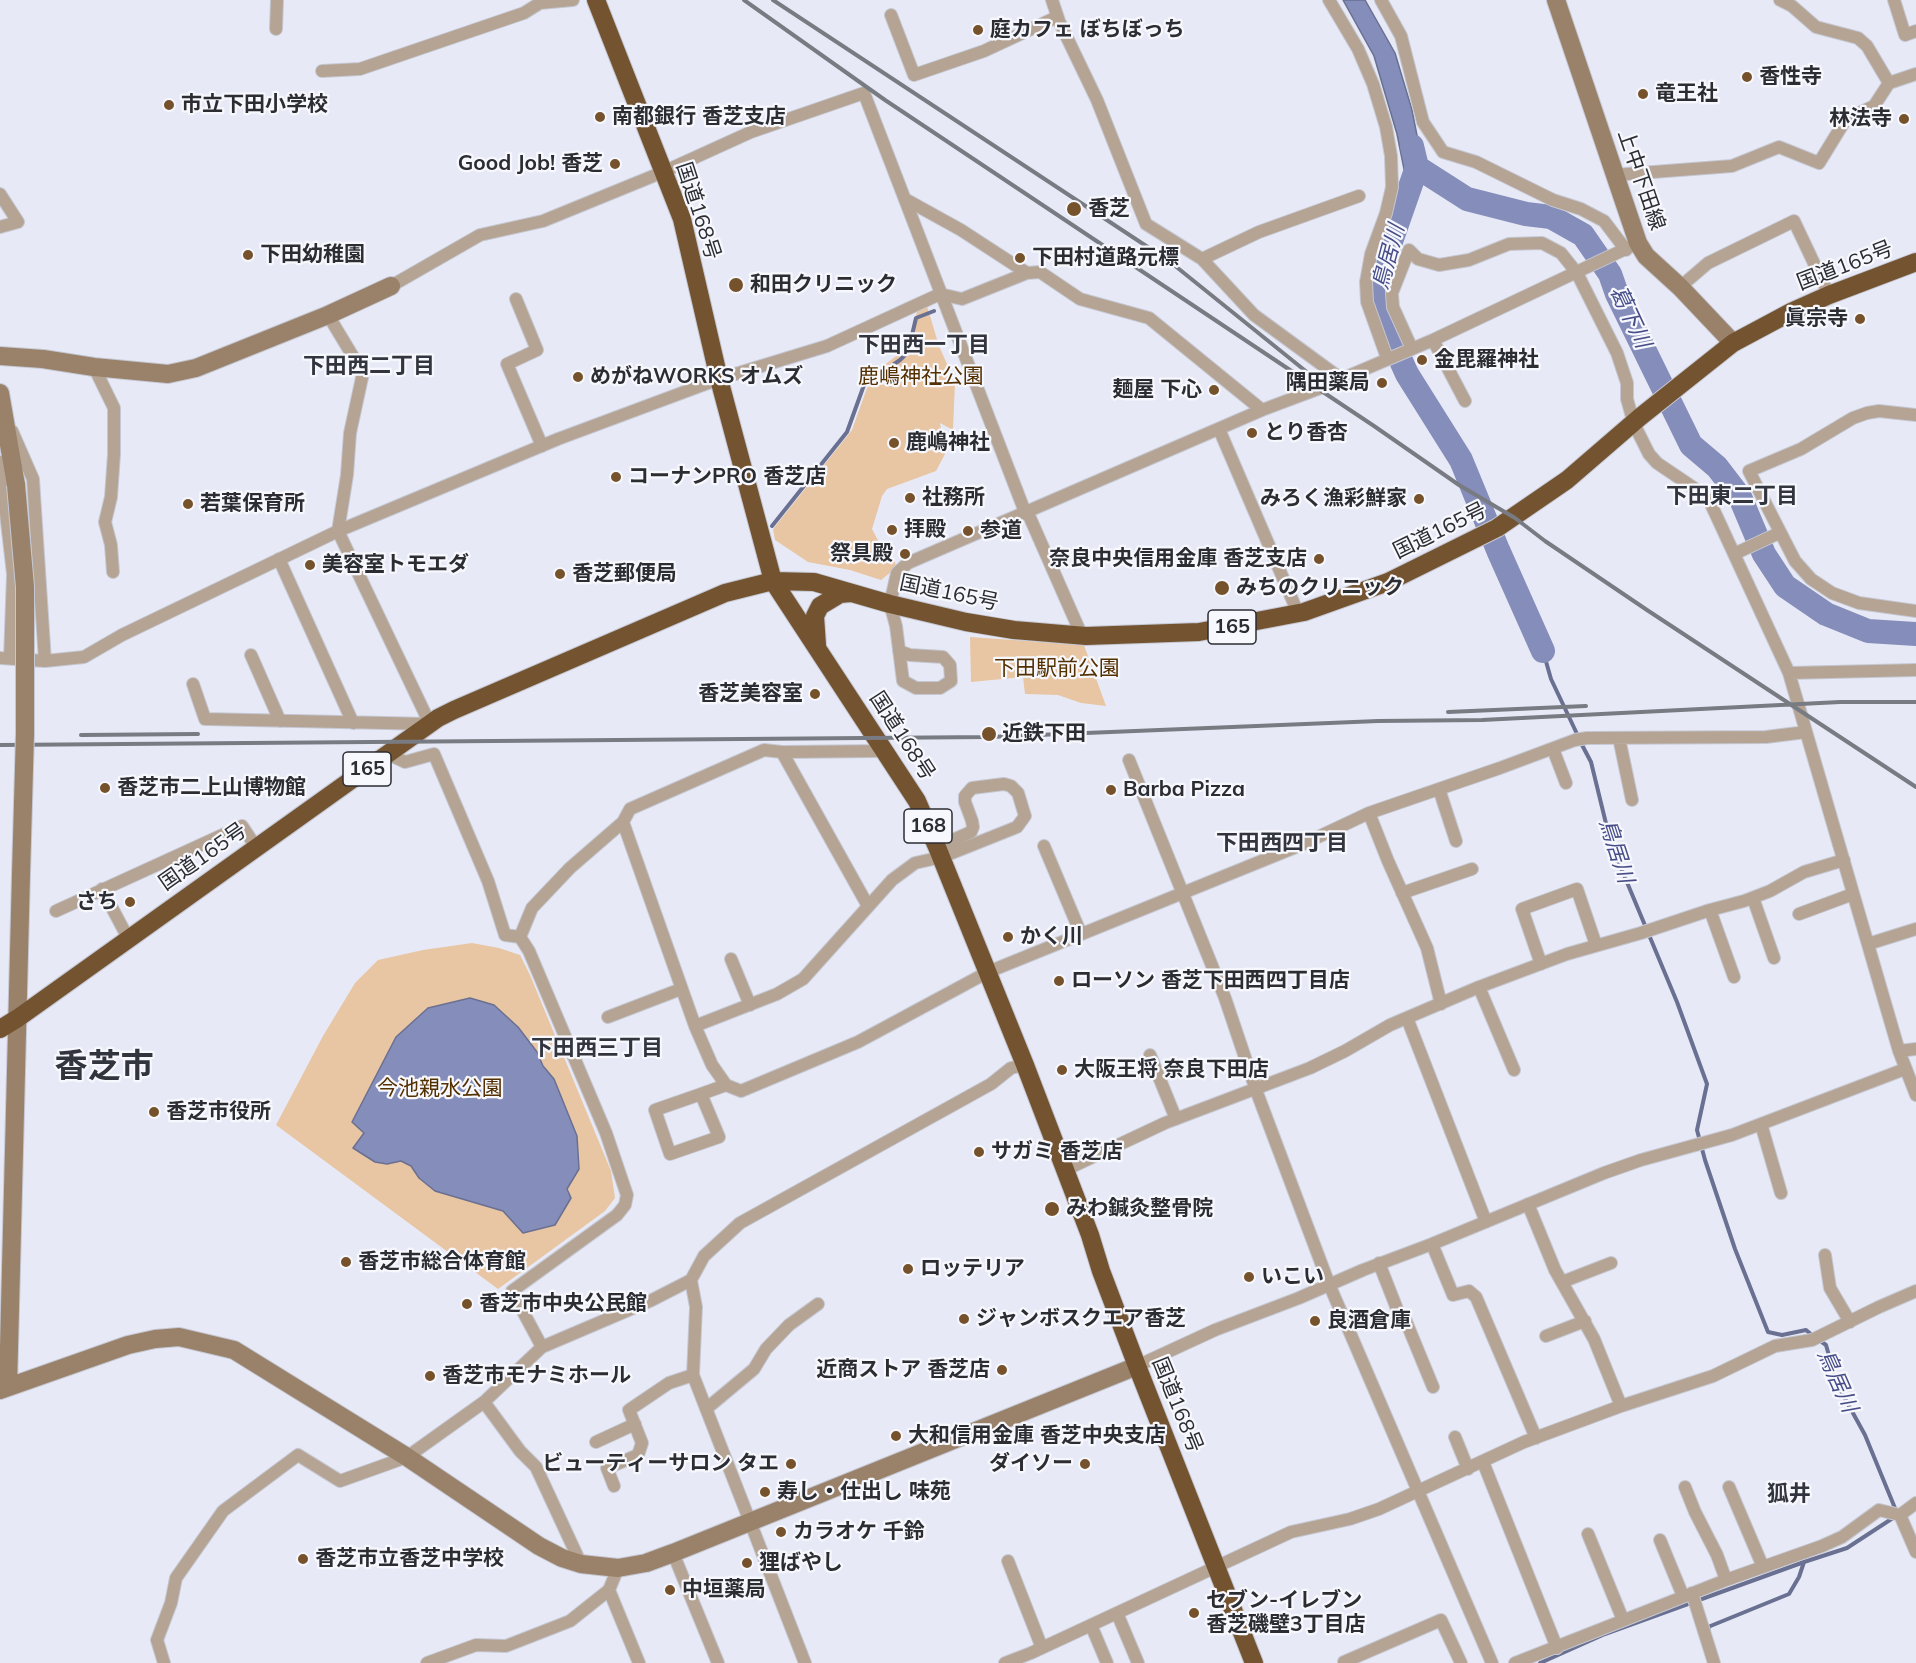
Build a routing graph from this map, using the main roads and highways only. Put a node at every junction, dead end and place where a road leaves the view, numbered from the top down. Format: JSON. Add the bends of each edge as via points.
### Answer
{"nodes":[{"id":1,"x":596,"y":0,"type":"edge"},
{"id":2,"x":1916,"y":262,"type":"edge"},
{"id":3,"x":773,"y":581,"type":"junction"},
{"id":4,"x":852,"y":593,"type":"junction"},
{"id":5,"x":817,"y":646,"type":"junction"},
{"id":6,"x":0,"y":1029,"type":"edge"},
{"id":7,"x":1254,"y":1663,"type":"edge"}],
"edges":[{"from":1,"to":3,"type":"highway","name":"国道168号","number":"168","via":[[682,219],[719,379]]},
{"from":2,"to":4,"type":"highway","name":"国道165号","number":"165","via":[[1829,295],[1733,343],[1567,480],[1497,528],[1388,582],[1298,613],[1199,632],[1082,636],[976,623]]},
{"from":3,"to":4,"type":"highway","name":"国道165号","number":"165","via":[[814,582]]},
{"from":3,"to":5,"type":"highway","name":"国道168号","number":"168"},
{"from":3,"to":6,"type":"highway","name":"国道165号","number":"165","via":[[725,593],[453,710]]},
{"from":4,"to":5,"type":"highway","via":[[840,594],[820,606],[815,616]]},
{"from":5,"to":7,"type":"highway","name":"国道168号","number":"168","via":[[917,801],[940,852]]}]}
